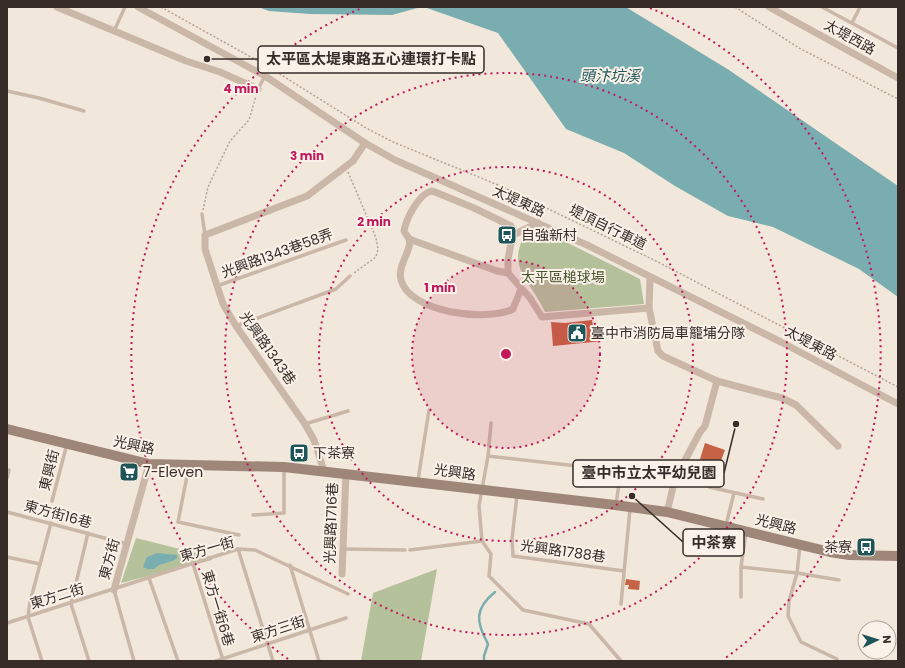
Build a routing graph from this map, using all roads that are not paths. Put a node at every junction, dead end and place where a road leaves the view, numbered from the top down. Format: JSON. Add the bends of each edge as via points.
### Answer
{"nodes":[{"id":1,"x":57,"y":7,"type":"edge"},
{"id":2,"x":125,"y":7,"type":"edge"},
{"id":3,"x":138,"y":7,"type":"edge"},
{"id":4,"x":769,"y":7,"type":"edge"},
{"id":5,"x":822,"y":7,"type":"edge"},
{"id":6,"x":860,"y":7,"type":"edge"},
{"id":7,"x":852,"y":23,"type":"junction"},
{"id":8,"x":114,"y":31,"type":"junction"},
{"id":9,"x":898,"y":48,"type":"edge"},
{"id":10,"x":265,"y":76,"type":"junction"},
{"id":11,"x":898,"y":78,"type":"edge"},
{"id":12,"x":258,"y":89,"type":"joint"},
{"id":13,"x":7,"y":91,"type":"edge"},
{"id":14,"x":84,"y":111,"type":"dead end"},
{"id":15,"x":365,"y":143,"type":"junction"},
{"id":16,"x":202,"y":214,"type":"road end"},
{"id":17,"x":535,"y":225,"type":"junction"},
{"id":18,"x":206,"y":235,"type":"junction"},
{"id":19,"x":512,"y":236,"type":"junction"},
{"id":20,"x":409,"y":239,"type":"junction"},
{"id":21,"x":346,"y":240,"type":"dead end"},
{"id":22,"x":508,"y":273,"type":"junction"},
{"id":23,"x":350,"y":276,"type":"road end"},
{"id":24,"x":650,"y":278,"type":"junction"},
{"id":25,"x":216,"y":287,"type":"junction"},
{"id":26,"x":521,"y":288,"type":"junction"},
{"id":27,"x":649,"y":308,"type":"junction"},
{"id":28,"x":236,"y":326,"type":"junction"},
{"id":29,"x":717,"y":381,"type":"junction"},
{"id":30,"x":898,"y":404,"type":"edge"},
{"id":31,"x":429,"y":410,"type":"dead end"},
{"id":32,"x":348,"y":411,"type":"dead end"},
{"id":33,"x":491,"y":423,"type":"dead end"},
{"id":34,"x":305,"y":424,"type":"junction"},
{"id":35,"x":7,"y":429,"type":"edge"},
{"id":36,"x":67,"y":443,"type":"junction"},
{"id":37,"x":838,"y":446,"type":"dead end"},
{"id":38,"x":488,"y":456,"type":"junction"},
{"id":39,"x":149,"y":464,"type":"junction"},
{"id":40,"x":189,"y":466,"type":"junction"},
{"id":41,"x":284,"y":467,"type":"junction"},
{"id":42,"x":9,"y":470,"type":"dead end"},
{"id":43,"x":324,"y":470,"type":"junction"},
{"id":44,"x":346,"y":473,"type":"junction"},
{"id":45,"x":7,"y":478,"type":"edge"},
{"id":46,"x":418,"y":481,"type":"junction"},
{"id":47,"x":709,"y":487,"type":"dead end"},
{"id":48,"x":480,"y":489,"type":"junction"},
{"id":49,"x":734,"y":493,"type":"junction"},
{"id":50,"x":517,"y":494,"type":"junction"},
{"id":51,"x":763,"y":499,"type":"dead end"},
{"id":52,"x":52,"y":502,"type":"dead end"},
{"id":53,"x":616,"y":505,"type":"junction"},
{"id":54,"x":630,"y":508,"type":"junction"},
{"id":55,"x":7,"y":512,"type":"edge"},
{"id":56,"x":667,"y":512,"type":"junction"},
{"id":57,"x":253,"y":515,"type":"dead end"},
{"id":58,"x":51,"y":523,"type":"junction"},
{"id":59,"x":726,"y":526,"type":"junction"},
{"id":60,"x":746,"y":531,"type":"junction"},
{"id":61,"x":88,"y":533,"type":"junction"},
{"id":62,"x":239,"y":535,"type":"dead end"},
{"id":63,"x":482,"y":541,"type":"junction"},
{"id":64,"x":127,"y":544,"type":"junction"},
{"id":65,"x":800,"y":544,"type":"junction"},
{"id":66,"x":238,"y":549,"type":"junction"},
{"id":67,"x":343,"y":549,"type":"junction"},
{"id":68,"x":405,"y":550,"type":"dead end"},
{"id":69,"x":410,"y":550,"type":"dead end"},
{"id":70,"x":898,"y":556,"type":"edge"},
{"id":71,"x":7,"y":557,"type":"edge"},
{"id":72,"x":40,"y":564,"type":"junction"},
{"id":73,"x":193,"y":564,"type":"junction"},
{"id":74,"x":290,"y":565,"type":"junction"},
{"id":75,"x":741,"y":567,"type":"junction"},
{"id":76,"x":624,"y":571,"type":"junction"},
{"id":77,"x":798,"y":573,"type":"junction"},
{"id":78,"x":342,"y":574,"type":"dead end"},
{"id":79,"x":149,"y":578,"type":"junction"},
{"id":80,"x":839,"y":580,"type":"dead end"},
{"id":81,"x":114,"y":590,"type":"junction"},
{"id":82,"x":348,"y":594,"type":"dead end"},
{"id":83,"x":741,"y":597,"type":"dead end"},
{"id":84,"x":71,"y":604,"type":"junction"},
{"id":85,"x":621,"y":604,"type":"dead end"},
{"id":86,"x":28,"y":617,"type":"junction"},
{"id":87,"x":346,"y":618,"type":"dead end"},
{"id":88,"x":7,"y":623,"type":"edge"},
{"id":89,"x":309,"y":630,"type":"junction"},
{"id":90,"x":268,"y":644,"type":"junction"},
{"id":91,"x":223,"y":660,"type":"edge"},
{"id":92,"x":42,"y":661,"type":"edge"},
{"id":93,"x":89,"y":661,"type":"edge"},
{"id":94,"x":134,"y":661,"type":"edge"},
{"id":95,"x":178,"y":661,"type":"edge"},
{"id":96,"x":216,"y":661,"type":"edge"},
{"id":97,"x":273,"y":661,"type":"edge"},
{"id":98,"x":319,"y":661,"type":"edge"},
{"id":99,"x":621,"y":661,"type":"edge"},
{"id":100,"x":836,"y":661,"type":"edge"}],
"edges":[{"from":1,"to":8,"type":"street"},
{"from":2,"to":8,"type":"lane"},
{"from":3,"to":10,"type":"street","name":"太堤東路"},
{"from":4,"to":11,"type":"street","name":"太堤西路"},
{"from":5,"to":7,"type":"lane"},
{"from":6,"to":7,"type":"lane"},
{"from":7,"to":9,"type":"lane"},
{"from":8,"to":12,"type":"street"},
{"from":10,"to":12,"type":"lane"},
{"from":10,"to":15,"type":"street","name":"太堤東路"},
{"from":13,"to":14,"type":"lane"},
{"from":15,"to":17,"type":"street","name":"太堤東路","via":[[395,160],[497,205]]},
{"from":15,"to":18,"type":"street","via":[[353,161],[307,196]]},
{"from":16,"to":18,"type":"lane","name":"光興路1343巷"},
{"from":17,"to":19,"type":"street"},
{"from":17,"to":24,"type":"street","name":"太堤東路","via":[[587,245]]},
{"from":18,"to":25,"type":"street","name":"光興路1343巷","via":[[205,249]]},
{"from":19,"to":20,"type":"street","via":[[511,226],[431,191],[424,195],[406,219],[404,232]]},
{"from":19,"to":22,"type":"street"},
{"from":20,"to":22,"type":"street","via":[[497,272]]},
{"from":20,"to":26,"type":"street","via":[[407,253],[400,267],[401,281],[417,300],[431,307],[482,314],[505,313],[513,309]]},
{"from":21,"to":25,"type":"lane","name":"光興路1343巷58弄"},
{"from":22,"to":26,"type":"street"},
{"from":23,"to":28,"type":"lane","via":[[336,289]]},
{"from":24,"to":27,"type":"street"},
{"from":24,"to":30,"type":"street","name":"太堤東路","via":[[781,342]]},
{"from":25,"to":28,"type":"street","name":"光興路1343巷"},
{"from":26,"to":27,"type":"street","via":[[542,317]]},
{"from":27,"to":29,"type":"street","via":[[658,351],[663,356]]},
{"from":28,"to":34,"type":"street","name":"光興路1343巷"},
{"from":29,"to":37,"type":"street","via":[[782,398],[796,405]]},
{"from":29,"to":56,"type":"street","via":[[704,426],[675,479]]},
{"from":31,"to":46,"type":"lane"},
{"from":32,"to":34,"type":"lane"},
{"from":33,"to":38,"type":"lane"},
{"from":34,"to":43,"type":"street","name":"光興路1343巷","via":[[314,440]]},
{"from":35,"to":36,"type":"main road","name":"光興路"},
{"from":36,"to":39,"type":"main road","name":"光興路"},
{"from":36,"to":52,"type":"lane","name":"東興街"},
{"from":38,"to":48,"type":"lane"},
{"from":38,"to":53,"type":"lane","via":[[621,472]]},
{"from":39,"to":40,"type":"main road","name":"光興路"},
{"from":39,"to":64,"type":"street","name":"東方街"},
{"from":40,"to":41,"type":"main road","name":"光興路"},
{"from":40,"to":62,"type":"lane","via":[[178,522]]},
{"from":41,"to":43,"type":"main road","name":"光興路"},
{"from":41,"to":57,"type":"lane","via":[[284,514]]},
{"from":42,"to":45,"type":"lane"},
{"from":43,"to":44,"type":"main road","name":"光興路"},
{"from":44,"to":46,"type":"main road","name":"光興路"},
{"from":44,"to":67,"type":"street","name":"光興路1716巷"},
{"from":46,"to":48,"type":"main road","name":"光興路"},
{"from":47,"to":49,"type":"lane"},
{"from":48,"to":50,"type":"main road","name":"光興路"},
{"from":48,"to":63,"type":"lane"},
{"from":49,"to":51,"type":"lane"},
{"from":49,"to":59,"type":"lane"},
{"from":50,"to":53,"type":"main road","name":"光興路"},
{"from":50,"to":76,"type":"lane","name":"光興路1788巷","via":[[512,539],[513,556]]},
{"from":53,"to":54,"type":"main road","name":"光興路"},
{"from":54,"to":56,"type":"main road","name":"光興路"},
{"from":54,"to":76,"type":"lane"},
{"from":55,"to":58,"type":"lane","name":"東方街16巷"},
{"from":56,"to":59,"type":"main road","name":"光興路"},
{"from":58,"to":61,"type":"lane","name":"東方街16巷"},
{"from":58,"to":72,"type":"lane"},
{"from":59,"to":60,"type":"main road","name":"光興路"},
{"from":60,"to":65,"type":"main road","name":"光興路"},
{"from":60,"to":75,"type":"lane"},
{"from":61,"to":64,"type":"lane","name":"東方街16巷"},
{"from":61,"to":84,"type":"lane"},
{"from":63,"to":69,"type":"lane"},
{"from":63,"to":99,"type":"lane","via":[[491,554],[489,576],[523,610],[590,624]]},
{"from":64,"to":81,"type":"street","name":"東方街"},
{"from":65,"to":70,"type":"main road","name":"光興路","via":[[848,555]]},
{"from":65,"to":77,"type":"lane"},
{"from":66,"to":73,"type":"lane","name":"東方一街"},
{"from":66,"to":74,"type":"lane","name":"東方一街","via":[[255,550]]},
{"from":66,"to":90,"type":"lane"},
{"from":67,"to":68,"type":"lane"},
{"from":67,"to":78,"type":"street","name":"光興路1716巷"},
{"from":71,"to":72,"type":"lane"},
{"from":72,"to":86,"type":"lane"},
{"from":73,"to":79,"type":"lane","name":"東方一街"},
{"from":73,"to":91,"type":"lane","name":"東方一街6巷"},
{"from":74,"to":82,"type":"lane","name":"東方一街"},
{"from":74,"to":89,"type":"lane"},
{"from":75,"to":77,"type":"lane"},
{"from":75,"to":83,"type":"lane"},
{"from":76,"to":85,"type":"lane"},
{"from":77,"to":80,"type":"lane"},
{"from":77,"to":100,"type":"lane","via":[[789,601],[788,616],[801,642],[837,659]]},
{"from":79,"to":81,"type":"lane","name":"東方一街"},
{"from":79,"to":95,"type":"lane"},
{"from":81,"to":84,"type":"lane","name":"東方二街"},
{"from":81,"to":94,"type":"lane","name":"東方街"},
{"from":84,"to":86,"type":"lane","name":"東方二街"},
{"from":84,"to":93,"type":"lane"},
{"from":86,"to":88,"type":"lane","name":"東方二街"},
{"from":86,"to":92,"type":"lane"},
{"from":87,"to":89,"type":"lane","name":"東方三街"},
{"from":89,"to":90,"type":"lane","name":"東方三街"},
{"from":89,"to":98,"type":"lane"},
{"from":90,"to":91,"type":"lane","name":"東方三街"},
{"from":90,"to":97,"type":"lane"},
{"from":91,"to":96,"type":"lane","name":"東方三街"}]}
